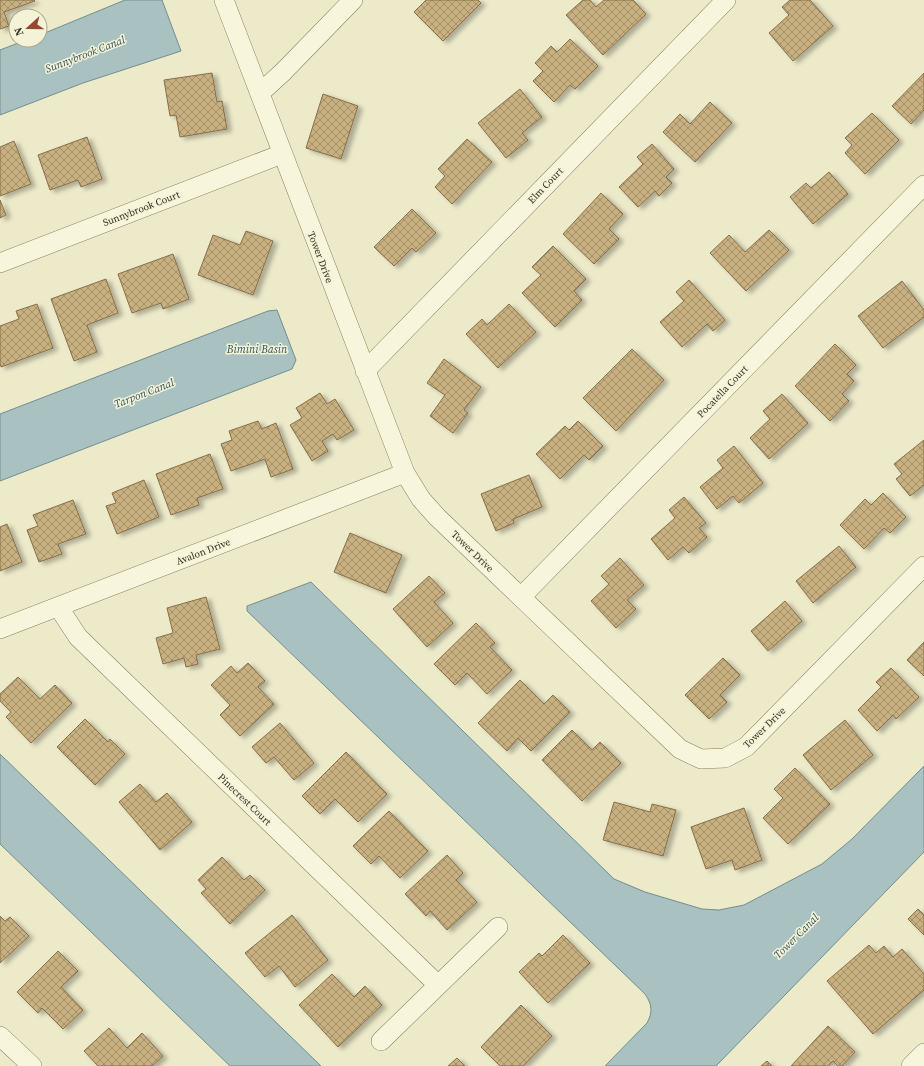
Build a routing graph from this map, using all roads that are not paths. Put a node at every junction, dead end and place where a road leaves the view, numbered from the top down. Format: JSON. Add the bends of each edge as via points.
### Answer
{"nodes":[{"id":1,"x":224,"y":0,"type":"edge"},
{"id":2,"x":352,"y":0,"type":"edge"},
{"id":3,"x":726,"y":0,"type":"edge"},
{"id":4,"x":260,"y":93,"type":"junction"},
{"id":5,"x":282,"y":154,"type":"junction"},
{"id":6,"x":924,"y":185,"type":"edge"},
{"id":7,"x":0,"y":263,"type":"edge"},
{"id":8,"x":365,"y":371,"type":"junction"},
{"id":9,"x":405,"y":473,"type":"junction"},
{"id":10,"x":924,"y":566,"type":"edge"},
{"id":11,"x":520,"y":597,"type":"junction"},
{"id":12,"x":59,"y":608,"type":"junction"},
{"id":13,"x":0,"y":630,"type":"edge"},
{"id":14,"x":498,"y":927,"type":"dead end"},
{"id":15,"x":438,"y":986,"type":"junction"},
{"id":16,"x":0,"y":1036,"type":"edge"},
{"id":17,"x":381,"y":1041,"type":"dead end"},
{"id":18,"x":924,"y":1053,"type":"edge"},
{"id":19,"x":32,"y":1066,"type":"edge"},
{"id":20,"x":911,"y":1066,"type":"edge"}],
"edges":[{"from":1,"to":4,"type":"street","name":"Tower Drive"},
{"from":2,"to":4,"type":"street"},
{"from":3,"to":8,"type":"street","name":"Elm Court"},
{"from":4,"to":5,"type":"street","name":"Tower Drive"},
{"from":5,"to":7,"type":"street","name":"Sunnybrook Court"},
{"from":5,"to":8,"type":"street","name":"Tower Drive"},
{"from":6,"to":11,"type":"street","name":"Pocatella Court"},
{"from":8,"to":9,"type":"street","name":"Tower Drive"},
{"from":9,"to":11,"type":"street","name":"Tower Drive","via":[[437,517]]},
{"from":9,"to":12,"type":"street","name":"Avalon Drive"},
{"from":10,"to":11,"type":"street","name":"Tower Drive","via":[[746,747],[725,758],[701,759],[680,749]]},
{"from":12,"to":13,"type":"street","name":"Avalon Drive"},
{"from":12,"to":15,"type":"street","name":"Pinecrest Court","via":[[78,637]]},
{"from":14,"to":15,"type":"street"},
{"from":15,"to":17,"type":"street"},
{"from":16,"to":19,"type":"street"},
{"from":18,"to":20,"type":"street"}]}
